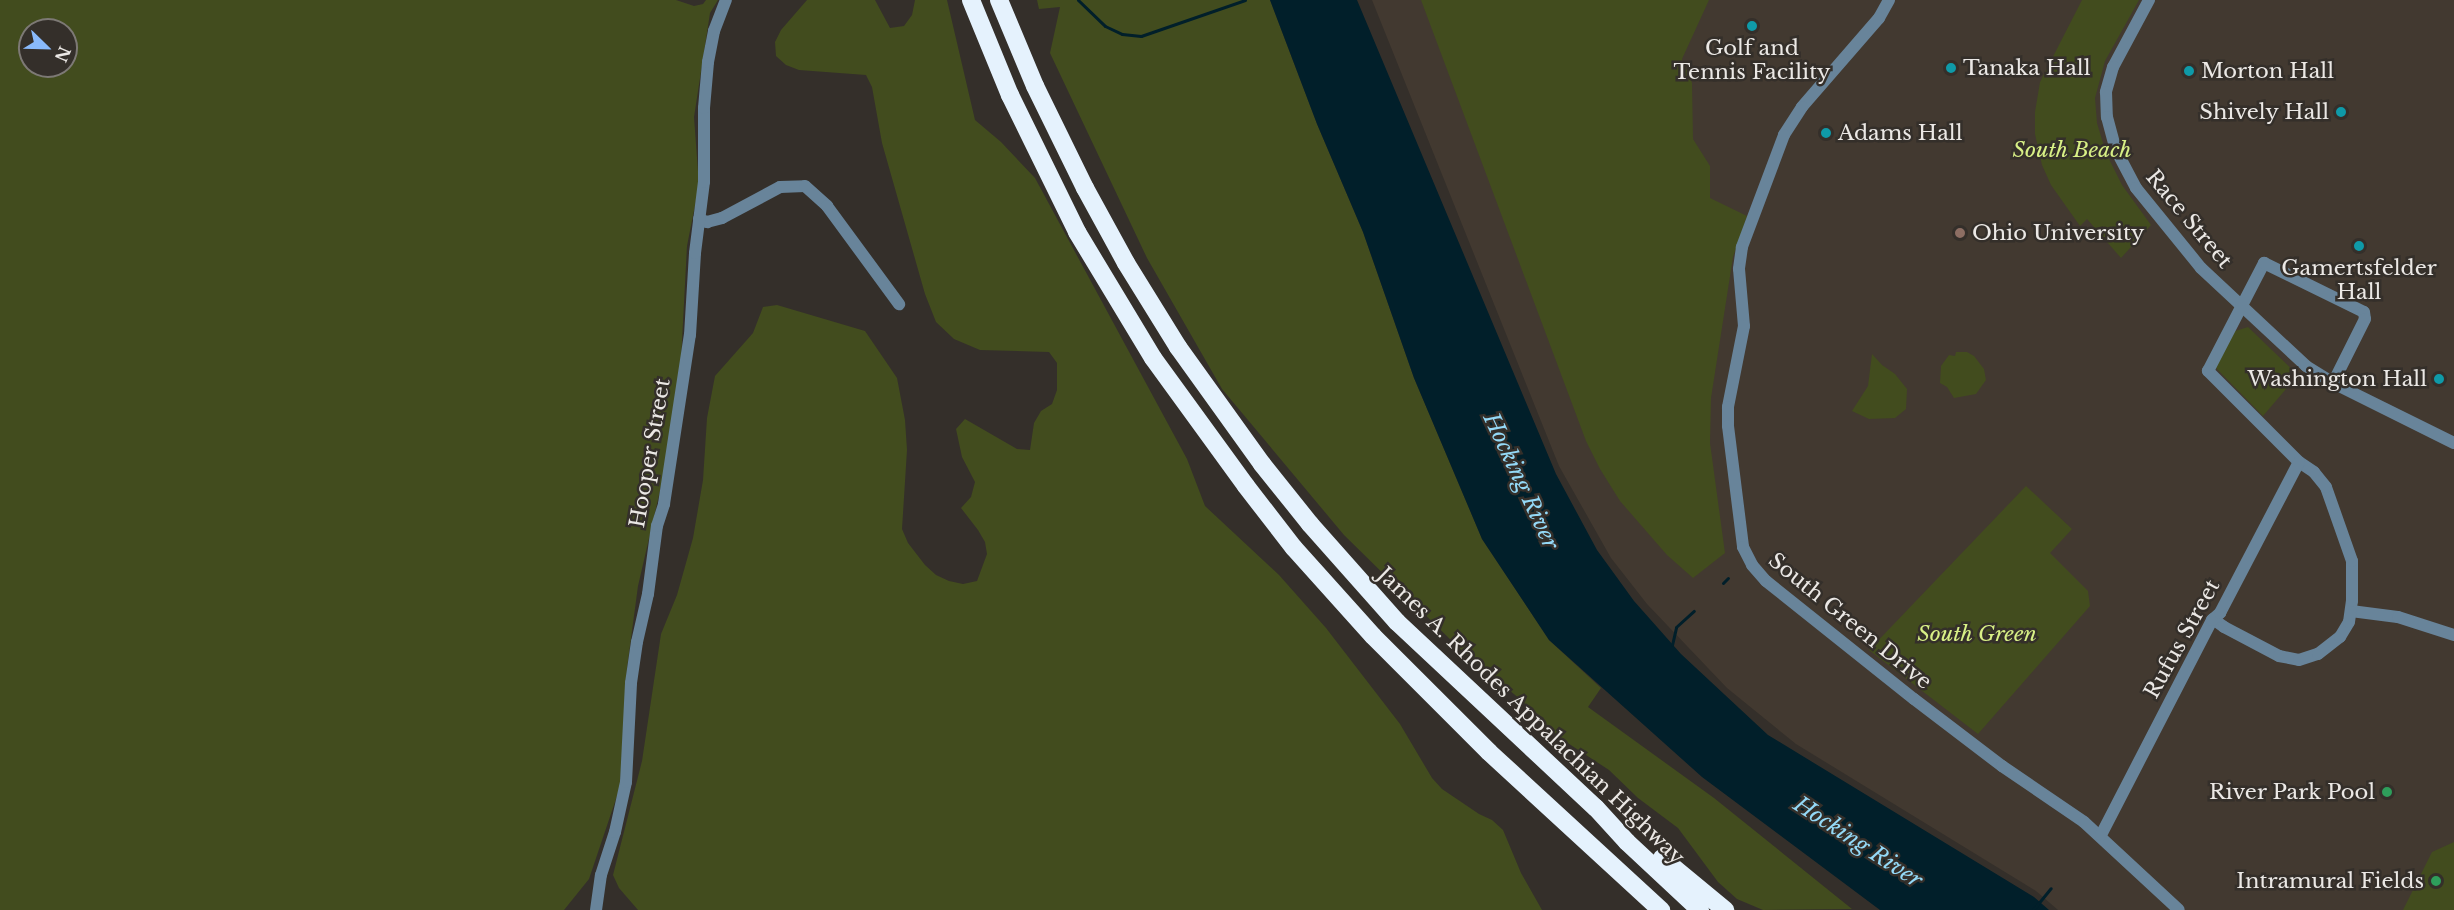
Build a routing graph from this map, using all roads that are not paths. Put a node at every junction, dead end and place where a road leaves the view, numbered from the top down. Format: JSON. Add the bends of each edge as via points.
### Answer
{"nodes":[{"id":1,"x":726,"y":0,"type":"edge"},
{"id":2,"x":971,"y":0,"type":"edge"},
{"id":3,"x":999,"y":0,"type":"edge"},
{"id":4,"x":1889,"y":0,"type":"edge"},
{"id":5,"x":2148,"y":0,"type":"edge"},
{"id":6,"x":699,"y":219,"type":"junction"},
{"id":7,"x":899,"y":304,"type":"dead end"},
{"id":8,"x":2241,"y":307,"type":"junction"},
{"id":9,"x":2333,"y":383,"type":"junction"},
{"id":10,"x":2454,"y":442,"type":"edge"},
{"id":11,"x":2299,"y":462,"type":"junction"},
{"id":12,"x":2351,"y":611,"type":"junction"},
{"id":13,"x":2213,"y":619,"type":"junction"},
{"id":14,"x":2454,"y":634,"type":"edge"},
{"id":15,"x":1596,"y":808,"type":"junction"},
{"id":16,"x":2101,"y":835,"type":"junction"},
{"id":17,"x":1602,"y":857,"type":"junction"},
{"id":18,"x":596,"y":910,"type":"edge"},
{"id":19,"x":1645,"y":910,"type":"edge"},
{"id":20,"x":1661,"y":910,"type":"edge"},
{"id":21,"x":1700,"y":910,"type":"edge"},
{"id":22,"x":1725,"y":910,"type":"edge"},
{"id":23,"x":2179,"y":910,"type":"edge"}],
"edges":[{"from":1,"to":6,"type":"street","name":"Hooper Street","via":[[708,62]]},
{"from":2,"to":17,"type":"highway","via":[[1010,95],[1072,222],[1153,358],[1206,434],[1294,548],[1373,636]]},
{"from":3,"to":15,"type":"highway","name":"James A. Rhodes Appalachian Highway","via":[[1040,96],[1126,263],[1189,364],[1262,464],[1397,622]]},
{"from":4,"to":16,"type":"street","name":"South Green Drive","via":[[1879,18],[1802,107],[1784,135],[1742,247],[1739,269],[1744,326],[1728,407],[1728,426],[1743,548],[1766,581],[1845,645],[2002,766]]},
{"from":5,"to":8,"type":"street","name":"Race Street","via":[[2107,86],[2107,117],[2116,150],[2152,211]]},
{"from":6,"to":7,"type":"street","via":[[707,222],[722,218],[780,187],[805,186],[827,206]]},
{"from":6,"to":18,"type":"street","name":"Hooper Street","via":[[678,422],[631,683],[626,782]]},
{"from":8,"to":9,"type":"street","name":"Race Street","via":[[2300,362]]},
{"from":8,"to":9,"type":"street","via":[[2264,263],[2365,313]]},
{"from":8,"to":11,"type":"street","via":[[2208,371]]},
{"from":9,"to":10,"type":"street","name":"Race Street"},
{"from":11,"to":12,"type":"street","via":[[2326,487],[2345,537],[2353,568]]},
{"from":11,"to":13,"type":"street","name":"Rufus Street","via":[[2220,613]]},
{"from":12,"to":13,"type":"street","via":[[2340,637],[2318,654],[2299,660],[2279,656]]},
{"from":12,"to":14,"type":"street","via":[[2398,617]]},
{"from":13,"to":16,"type":"street","name":"Rufus Street"},
{"from":15,"to":21,"type":"highway","name":"James A. Rhodes Appalachian Highway"},
{"from":15,"to":22,"type":"highway","via":[[1634,834]]},
{"from":16,"to":23,"type":"street","name":"South Green Drive"},
{"from":17,"to":19,"type":"highway"},
{"from":17,"to":20,"type":"highway"}]}
